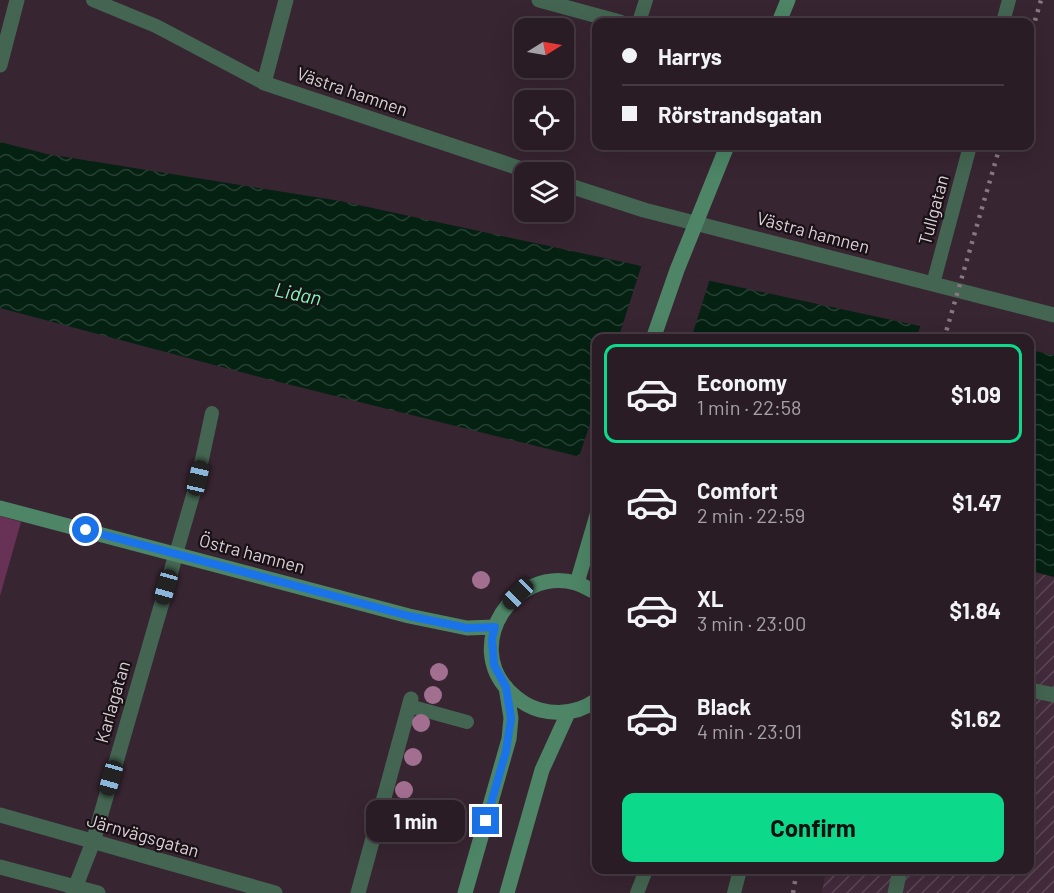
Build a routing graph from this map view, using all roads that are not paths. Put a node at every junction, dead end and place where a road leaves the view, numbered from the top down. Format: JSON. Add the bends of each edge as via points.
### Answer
{"nodes":[{"id":1,"x":17,"y":0,"type":"edge"},
{"id":2,"x":93,"y":0,"type":"edge"},
{"id":3,"x":286,"y":0,"type":"edge"},
{"id":4,"x":539,"y":0,"type":"edge"},
{"id":5,"x":646,"y":0,"type":"edge"},
{"id":6,"x":788,"y":0,"type":"edge"},
{"id":7,"x":1009,"y":0,"type":"edge"},
{"id":8,"x":605,"y":18,"type":"edge"},
{"id":9,"x":640,"y":18,"type":"edge"},
{"id":10,"x":781,"y":18,"type":"edge"},
{"id":11,"x":1004,"y":18,"type":"edge"},
{"id":12,"x":0,"y":65,"type":"edge"},
{"id":13,"x":264,"y":82,"type":"junction"},
{"id":14,"x":725,"y":150,"type":"edge"},
{"id":15,"x":969,"y":150,"type":"edge"},
{"id":16,"x":514,"y":166,"type":"edge"},
{"id":17,"x":574,"y":187,"type":"edge"},
{"id":18,"x":695,"y":222,"type":"junction"},
{"id":19,"x":933,"y":284,"type":"junction"},
{"id":20,"x":1054,"y":315,"type":"edge"},
{"id":21,"x":655,"y":334,"type":"edge"},
{"id":22,"x":212,"y":413,"type":"dead end"},
{"id":23,"x":0,"y":508,"type":"edge"},
{"id":24,"x":592,"y":532,"type":"edge"},
{"id":25,"x":176,"y":554,"type":"junction"},
{"id":26,"x":577,"y":583,"type":"junction"},
{"id":27,"x":592,"y":590,"type":"edge"},
{"id":28,"x":495,"y":627,"type":"junction"},
{"id":29,"x":506,"y":687,"type":"junction"},
{"id":30,"x":1034,"y":691,"type":"edge"},
{"id":31,"x":1054,"y":695,"type":"edge"},
{"id":32,"x":410,"y":702,"type":"joint"},
{"id":33,"x":592,"y":703,"type":"edge"},
{"id":34,"x":568,"y":713,"type":"junction"},
{"id":35,"x":467,"y":722,"type":"dead end"},
{"id":36,"x":0,"y":815,"type":"edge"},
{"id":37,"x":93,"y":842,"type":"junction"},
{"id":38,"x":0,"y":867,"type":"edge"},
{"id":39,"x":644,"y":874,"type":"edge"},
{"id":40,"x":739,"y":874,"type":"edge"},
{"id":41,"x":899,"y":874,"type":"edge"},
{"id":42,"x":74,"y":890,"type":"edge"},
{"id":43,"x":98,"y":893,"type":"edge"},
{"id":44,"x":275,"y":893,"type":"edge"},
{"id":45,"x":358,"y":893,"type":"edge"},
{"id":46,"x":465,"y":893,"type":"edge"},
{"id":47,"x":507,"y":893,"type":"edge"},
{"id":48,"x":637,"y":893,"type":"edge"},
{"id":49,"x":734,"y":893,"type":"edge"},
{"id":50,"x":895,"y":893,"type":"edge"}],
"edges":[{"from":1,"to":12,"type":"street"},
{"from":2,"to":13,"type":"lane","via":[[156,26]]},
{"from":3,"to":13,"type":"street"},
{"from":4,"to":8,"type":"street"},
{"from":5,"to":9,"type":"lane"},
{"from":6,"to":10,"type":"main road"},
{"from":7,"to":11,"type":"lane"},
{"from":13,"to":16,"type":"street","name":"Västra hamnen"},
{"from":14,"to":18,"type":"main road"},
{"from":15,"to":19,"type":"lane","name":"Tullgatan"},
{"from":17,"to":18,"type":"street","name":"Västra hamnen"},
{"from":18,"to":19,"type":"street","name":"Västra hamnen"},
{"from":18,"to":21,"type":"main road"},
{"from":19,"to":20,"type":"street","name":"Västra hamnen"},
{"from":22,"to":25,"type":"lane"},
{"from":23,"to":25,"type":"main road","name":"Östra hamnen"},
{"from":24,"to":26,"type":"main road"},
{"from":25,"to":28,"type":"main road","name":"Östra hamnen","via":[[409,616],[467,628]]},
{"from":25,"to":37,"type":"street","name":"Karlagatan"},
{"from":26,"to":27,"type":"main road"},
{"from":26,"to":28,"type":"main road","via":[[556,580],[536,584],[504,608]]},
{"from":28,"to":29,"type":"main road","via":[[494,665]]},
{"from":29,"to":34,"type":"main road","via":[[533,709]]},
{"from":29,"to":46,"type":"main road","via":[[511,718],[509,739]]},
{"from":30,"to":31,"type":"street"},
{"from":32,"to":35,"type":"lane"},
{"from":32,"to":45,"type":"street"},
{"from":33,"to":34,"type":"main road"},
{"from":34,"to":47,"type":"main road","via":[[542,770]]},
{"from":36,"to":37,"type":"street","name":"Järnvägsgatan"},
{"from":37,"to":42,"type":"street","name":"Karlagatan"},
{"from":37,"to":44,"type":"street","name":"Järnvägsgatan"},
{"from":38,"to":42,"type":"street"},
{"from":39,"to":48,"type":"lane"},
{"from":40,"to":49,"type":"lane"},
{"from":41,"to":50,"type":"street"},
{"from":42,"to":43,"type":"street"}]}
